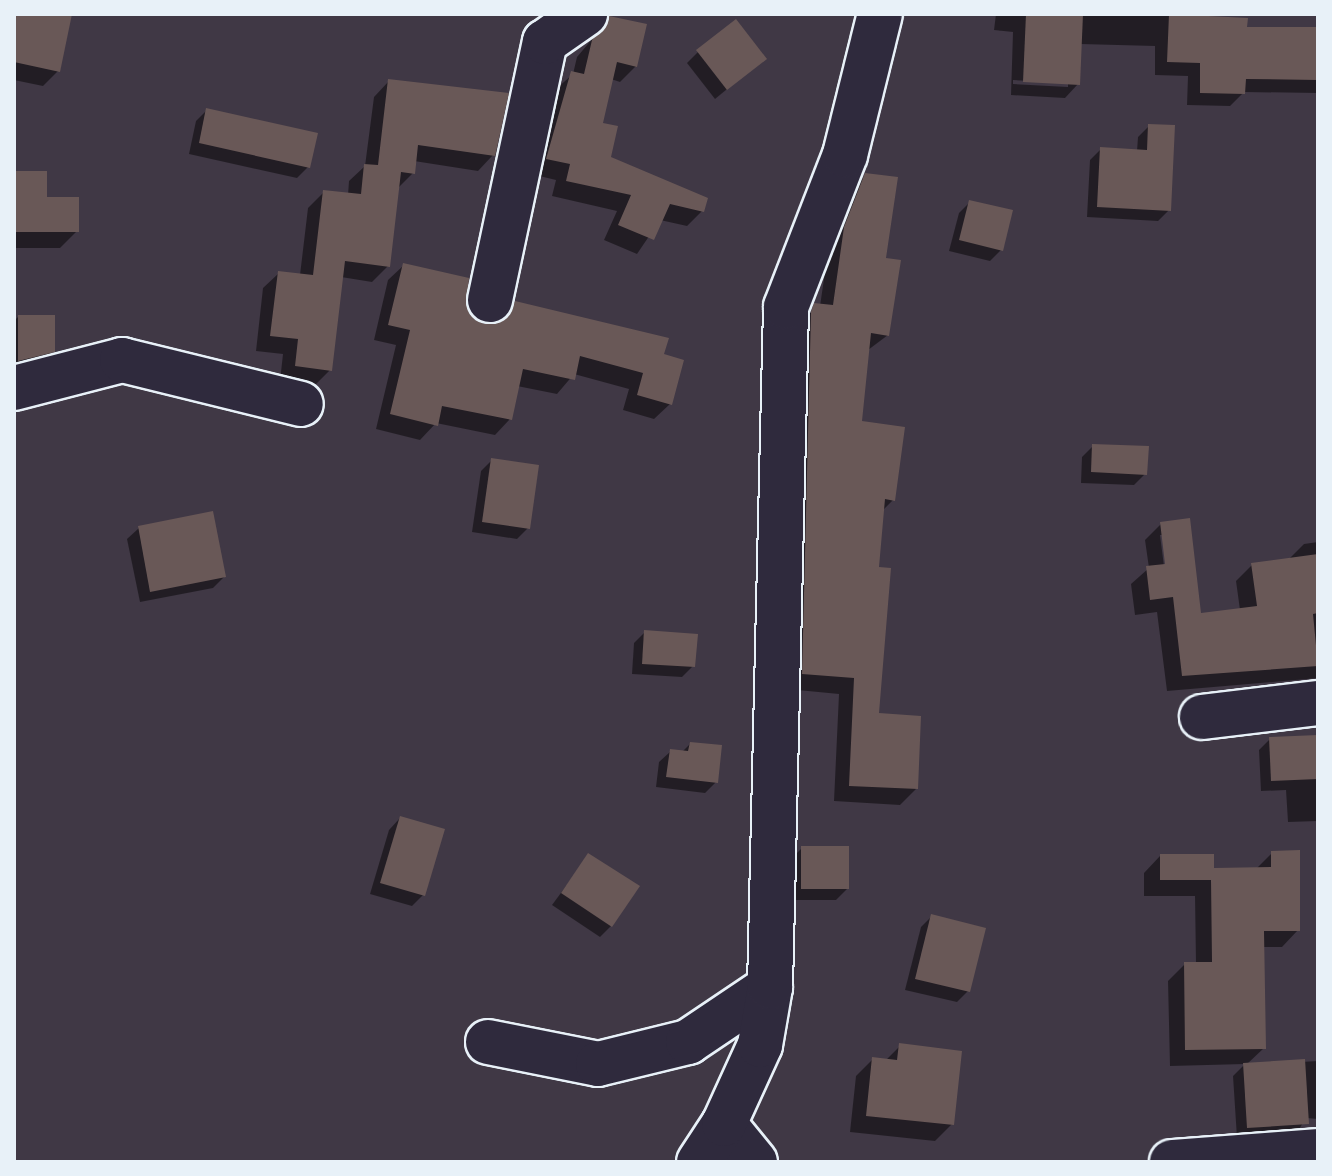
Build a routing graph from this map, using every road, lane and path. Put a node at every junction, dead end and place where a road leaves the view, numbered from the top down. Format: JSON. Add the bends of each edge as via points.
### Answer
{"nodes":[{"id":1,"x":585,"y":14,"type":"edge"},
{"id":2,"x":880,"y":14,"type":"edge"},
{"id":3,"x":490,"y":300,"type":"dead end"},
{"id":4,"x":14,"y":388,"type":"edge"},
{"id":5,"x":301,"y":404,"type":"dead end"},
{"id":6,"x":1318,"y":703,"type":"edge"},
{"id":7,"x":1202,"y":717,"type":"dead end"},
{"id":8,"x":770,"y":987,"type":"junction"},
{"id":9,"x":488,"y":1042,"type":"dead end"},
{"id":10,"x":724,"y":1124,"type":"junction"},
{"id":11,"x":1318,"y":1151,"type":"edge"},
{"id":12,"x":699,"y":1162,"type":"edge"},
{"id":13,"x":755,"y":1162,"type":"edge"},
{"id":14,"x":1172,"y":1162,"type":"edge"}],
"edges":[{"from":1,"to":3,"type":"street","via":[[545,42]]},
{"from":2,"to":8,"type":"street","via":[[845,155],[786,307]]},
{"from":4,"to":5,"type":"street","via":[[122,360]]},
{"from":6,"to":7,"type":"street"},
{"from":8,"to":9,"type":"street","via":[[688,1042],[598,1064]]},
{"from":8,"to":10,"type":"street","via":[[760,1045]]},
{"from":10,"to":12,"type":"street"},
{"from":10,"to":13,"type":"street"},
{"from":11,"to":14,"type":"street"}]}
